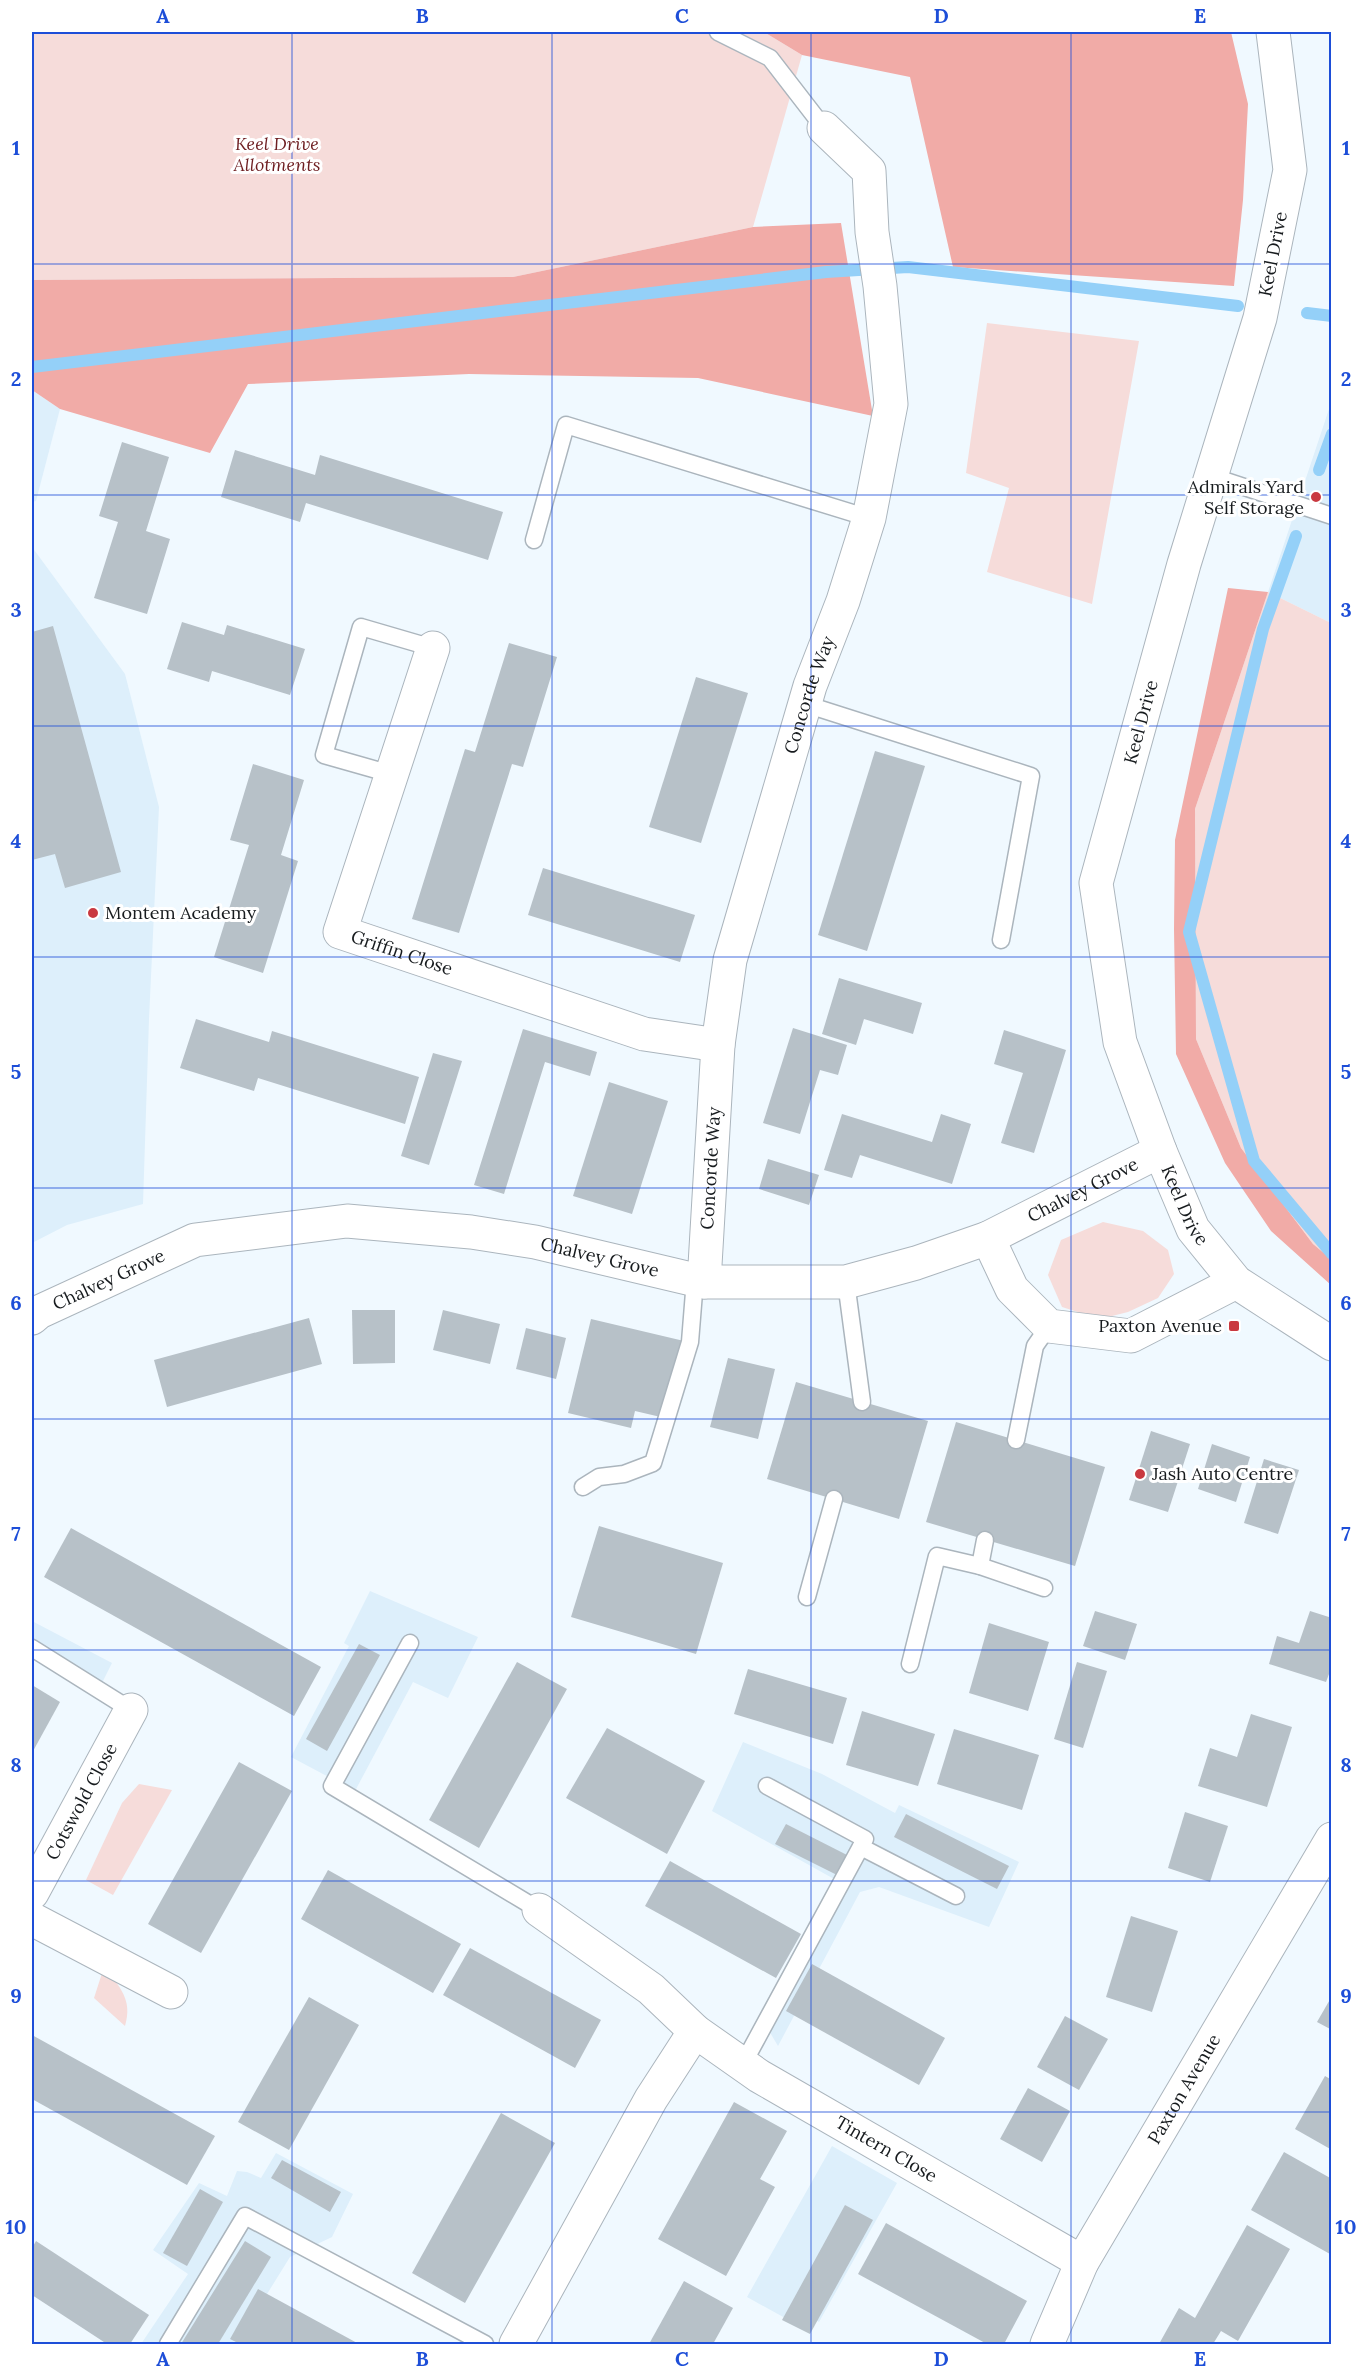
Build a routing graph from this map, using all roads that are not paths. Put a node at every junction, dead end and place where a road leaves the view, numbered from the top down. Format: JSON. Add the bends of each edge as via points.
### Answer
{"nodes":[{"id":1,"x":718,"y":32,"type":"edge"},
{"id":2,"x":1274,"y":32,"type":"edge"},
{"id":3,"x":824,"y":128,"type":"joint"},
{"id":4,"x":1211,"y":476,"type":"junction"},
{"id":5,"x":1332,"y":516,"type":"edge"},
{"id":6,"x":869,"y":518,"type":"junction"},
{"id":7,"x":534,"y":540,"type":"dead end"},
{"id":8,"x":433,"y":648,"type":"joint"},
{"id":9,"x":805,"y":704,"type":"junction"},
{"id":10,"x":391,"y":774,"type":"junction"},
{"id":11,"x":1001,"y":940,"type":"dead end"},
{"id":12,"x":718,"y":1045,"type":"junction"},
{"id":13,"x":1160,"y":1151,"type":"junction"},
{"id":14,"x":988,"y":1238,"type":"junction"},
{"id":15,"x":699,"y":1281,"type":"junction"},
{"id":16,"x":846,"y":1282,"type":"junction"},
{"id":17,"x":1236,"y":1282,"type":"junction"},
{"id":18,"x":34,"y":1309,"type":"edge"},
{"id":19,"x":1049,"y":1326,"type":"junction"},
{"id":20,"x":1332,"y":1344,"type":"edge"},
{"id":21,"x":862,"y":1402,"type":"dead end"},
{"id":22,"x":1016,"y":1440,"type":"dead end"},
{"id":23,"x":583,"y":1487,"type":"dead end"},
{"id":24,"x":834,"y":1499,"type":"dead end"},
{"id":25,"x":985,"y":1539,"type":"dead end"},
{"id":26,"x":980,"y":1566,"type":"junction"},
{"id":27,"x":1044,"y":1588,"type":"dead end"},
{"id":28,"x":807,"y":1597,"type":"dead end"},
{"id":29,"x":410,"y":1643,"type":"dead end"},
{"id":30,"x":32,"y":1648,"type":"edge"},
{"id":31,"x":910,"y":1664,"type":"dead end"},
{"id":32,"x":131,"y":1710,"type":"joint"},
{"id":33,"x":767,"y":1786,"type":"dead end"},
{"id":34,"x":1332,"y":1839,"type":"edge"},
{"id":35,"x":861,"y":1847,"type":"junction"},
{"id":36,"x":32,"y":1893,"type":"edge"},
{"id":37,"x":956,"y":1896,"type":"dead end"},
{"id":38,"x":538,"y":1910,"type":"joint"},
{"id":39,"x":32,"y":1919,"type":"edge"},
{"id":40,"x":171,"y":1992,"type":"dead end"},
{"id":41,"x":695,"y":2031,"type":"junction"},
{"id":42,"x":743,"y":2064,"type":"junction"},
{"id":43,"x":1082,"y":2262,"type":"junction"},
{"id":44,"x":168,"y":2344,"type":"edge"},
{"id":45,"x":485,"y":2344,"type":"edge"},
{"id":46,"x":516,"y":2344,"type":"edge"},
{"id":47,"x":1047,"y":2344,"type":"edge"}],
"edges":[{"from":1,"to":3,"type":"lane","via":[[770,58]]},
{"from":2,"to":4,"type":"street","name":"Keel Drive","via":[[1290,170],[1260,318]]},
{"from":3,"to":6,"type":"street","name":"Concorde Way","via":[[869,171],[891,404]]},
{"from":4,"to":5,"type":"lane"},
{"from":4,"to":13,"type":"street","name":"Keel Drive","via":[[1096,883],[1120,1042]]},
{"from":6,"to":7,"type":"lane","via":[[566,425]]},
{"from":6,"to":9,"type":"street","name":"Concorde Way"},
{"from":8,"to":10,"type":"street","name":"Griffin Close"},
{"from":8,"to":10,"type":"lane","via":[[361,627],[324,754]]},
{"from":9,"to":11,"type":"lane","via":[[1030,776]]},
{"from":9,"to":12,"type":"street","name":"Concorde Way","via":[[730,960]]},
{"from":10,"to":12,"type":"street","name":"Griffin Close","via":[[340,932],[644,1034]]},
{"from":12,"to":15,"type":"street","name":"Concorde Way"},
{"from":13,"to":14,"type":"street","name":"Chalvey Grove"},
{"from":13,"to":17,"type":"street","name":"Keel Drive","via":[[1193,1229]]},
{"from":14,"to":16,"type":"street","name":"Chalvey Grove"},
{"from":14,"to":19,"type":"street","via":[[1012,1289]]},
{"from":15,"to":16,"type":"street","name":"Chalvey Grove"},
{"from":15,"to":18,"type":"street","name":"Chalvey Grove","via":[[524,1241],[471,1232],[346,1221],[195,1240]]},
{"from":15,"to":23,"type":"lane","via":[[690,1342],[653,1463],[624,1474],[599,1477]]},
{"from":16,"to":21,"type":"lane"},
{"from":17,"to":19,"type":"street","via":[[1131,1336]]},
{"from":17,"to":20,"type":"street","name":"Keel Drive"},
{"from":19,"to":22,"type":"lane","via":[[1035,1346]]},
{"from":24,"to":28,"type":"lane"},
{"from":25,"to":26,"type":"lane"},
{"from":26,"to":27,"type":"lane"},
{"from":26,"to":31,"type":"lane","via":[[937,1556]]},
{"from":29,"to":38,"type":"lane","via":[[332,1786]]},
{"from":30,"to":32,"type":"lane"},
{"from":32,"to":36,"type":"street","name":"Cotswold Close"},
{"from":33,"to":35,"type":"lane","via":[[865,1839]]},
{"from":34,"to":43,"type":"street","name":"Paxton Avenue"},
{"from":35,"to":37,"type":"lane"},
{"from":35,"to":42,"type":"lane"},
{"from":38,"to":41,"type":"street","name":"Tintern Close","via":[[651,1989]]},
{"from":39,"to":40,"type":"street"},
{"from":41,"to":42,"type":"street","name":"Tintern Close"},
{"from":41,"to":46,"type":"street","via":[[651,2099]]},
{"from":42,"to":43,"type":"street","name":"Tintern Close"},
{"from":43,"to":47,"type":"street","name":"Paxton Avenue"},
{"from":44,"to":45,"type":"lane","via":[[244,2216]]}]}
